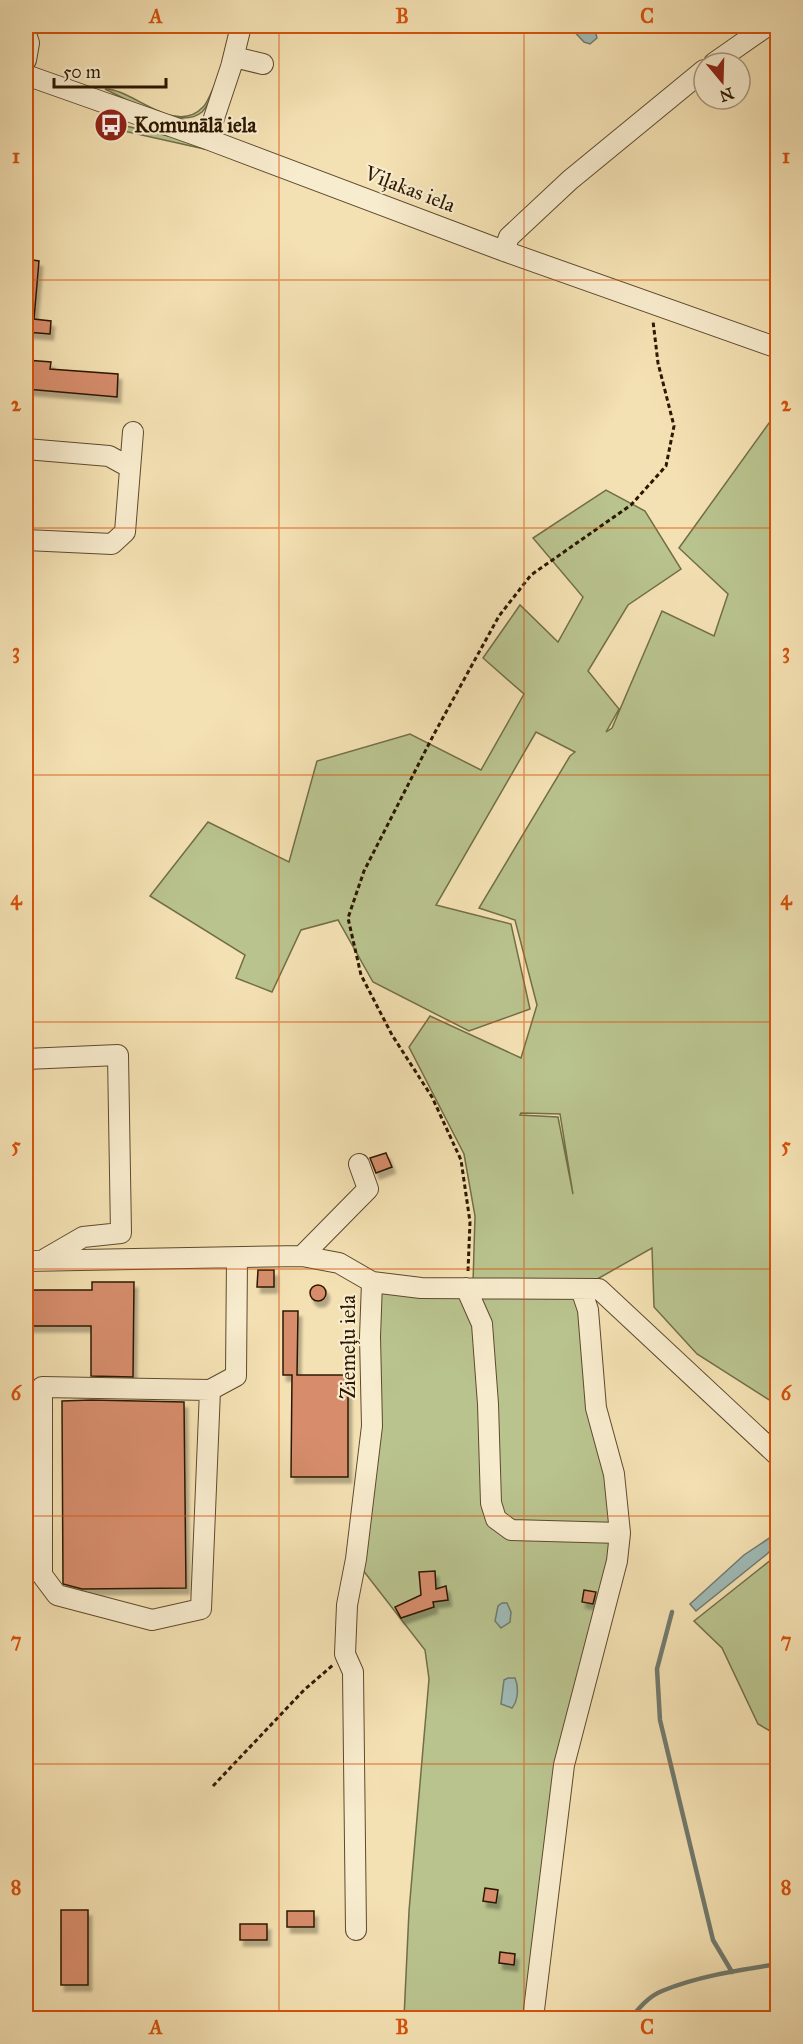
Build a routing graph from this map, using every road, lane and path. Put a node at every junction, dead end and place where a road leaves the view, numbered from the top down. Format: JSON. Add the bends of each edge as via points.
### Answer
{"nodes":[{"id":1,"x":241,"y":26,"type":"edge"},
{"id":2,"x":767,"y":26,"type":"edge"},
{"id":3,"x":26,"y":34,"type":"edge"},
{"id":4,"x":731,"y":51,"type":"edge"},
{"id":5,"x":234,"y":57,"type":"junction"},
{"id":6,"x":26,"y":60,"type":"edge"},
{"id":7,"x":263,"y":64,"type":"dead end"},
{"id":8,"x":26,"y":75,"type":"edge"},
{"id":9,"x":692,"y":80,"type":"edge"},
{"id":10,"x":207,"y":139,"type":"junction"},
{"id":11,"x":504,"y":251,"type":"junction"},
{"id":12,"x":655,"y":304,"type":"junction"},
{"id":13,"x":777,"y":348,"type":"edge"},
{"id":14,"x":133,"y":432,"type":"dead end"},
{"id":15,"x":26,"y":449,"type":"edge"},
{"id":16,"x":129,"y":467,"type":"junction"},
{"id":17,"x":26,"y":540,"type":"edge"},
{"id":18,"x":26,"y":1059,"type":"edge"},
{"id":19,"x":359,"y":1164,"type":"dead end"},
{"id":20,"x":302,"y":1256,"type":"junction"},
{"id":21,"x":237,"y":1258,"type":"junction"},
{"id":22,"x":34,"y":1261,"type":"edge"},
{"id":23,"x":372,"y":1282,"type":"junction"},
{"id":24,"x":466,"y":1288,"type":"junction"},
{"id":25,"x":581,"y":1289,"type":"junction"},
{"id":26,"x":34,"y":1387,"type":"edge"},
{"id":27,"x":210,"y":1390,"type":"junction"},
{"id":28,"x":777,"y":1456,"type":"edge"},
{"id":29,"x":620,"y":1533,"type":"junction"},
{"id":30,"x":345,"y":1654,"type":"junction"},
{"id":31,"x":213,"y":1786,"type":"dead end"},
{"id":32,"x":356,"y":1930,"type":"dead end"},
{"id":33,"x":533,"y":2019,"type":"edge"}],
"edges":[{"from":1,"to":5,"type":"street"},
{"from":2,"to":4,"type":"street"},
{"from":3,"to":6,"type":"street"},
{"from":5,"to":7,"type":"street"},
{"from":5,"to":10,"type":"street"},
{"from":8,"to":10,"type":"street","name":"Viļakas iela"},
{"from":9,"to":11,"type":"street","via":[[570,180],[509,237]]},
{"from":10,"to":11,"type":"street","name":"Viļakas iela"},
{"from":11,"to":12,"type":"street","name":"Viļakas iela"},
{"from":12,"to":13,"type":"street","name":"Viļakas iela"},
{"from":12,"to":24,"type":"path","via":[[652,314],[658,363],[674,426],[666,466],[632,505],[531,575],[499,616],[364,871],[348,918],[361,975],[392,1035],[432,1097],[460,1160],[470,1222]]},
{"from":14,"to":16,"type":"street"},
{"from":15,"to":16,"type":"street","via":[[109,456]]},
{"from":16,"to":17,"type":"street","via":[[125,532],[112,544]]},
{"from":18,"to":22,"type":"street","via":[[118,1055],[121,1233],[83,1237]]},
{"from":19,"to":20,"type":"street","via":[[368,1189]]},
{"from":20,"to":21,"type":"street","name":"Ziemeļu iela"},
{"from":20,"to":23,"type":"street","name":"Ziemeļu iela","via":[[339,1263]]},
{"from":21,"to":22,"type":"street","name":"Ziemeļu iela"},
{"from":21,"to":27,"type":"street","via":[[236,1376]]},
{"from":23,"to":24,"type":"street"},
{"from":23,"to":30,"type":"street","name":"Ziemeļu iela","via":[[372,1426],[347,1605]]},
{"from":24,"to":25,"type":"street"},
{"from":24,"to":29,"type":"street","via":[[482,1324],[491,1503],[496,1519],[511,1530]]},
{"from":25,"to":28,"type":"street","via":[[599,1289],[623,1309]]},
{"from":25,"to":29,"type":"street","via":[[588,1310],[596,1407],[614,1474]]},
{"from":26,"to":27,"type":"street"},
{"from":26,"to":27,"type":"street","via":[[42,1575],[57,1595],[152,1620],[201,1609]]},
{"from":29,"to":33,"type":"street","via":[[617,1561],[564,1765]]},
{"from":30,"to":31,"type":"path","via":[[304,1690]]},
{"from":30,"to":32,"type":"street","name":"Ziemeļu iela","via":[[353,1672]]}]}
